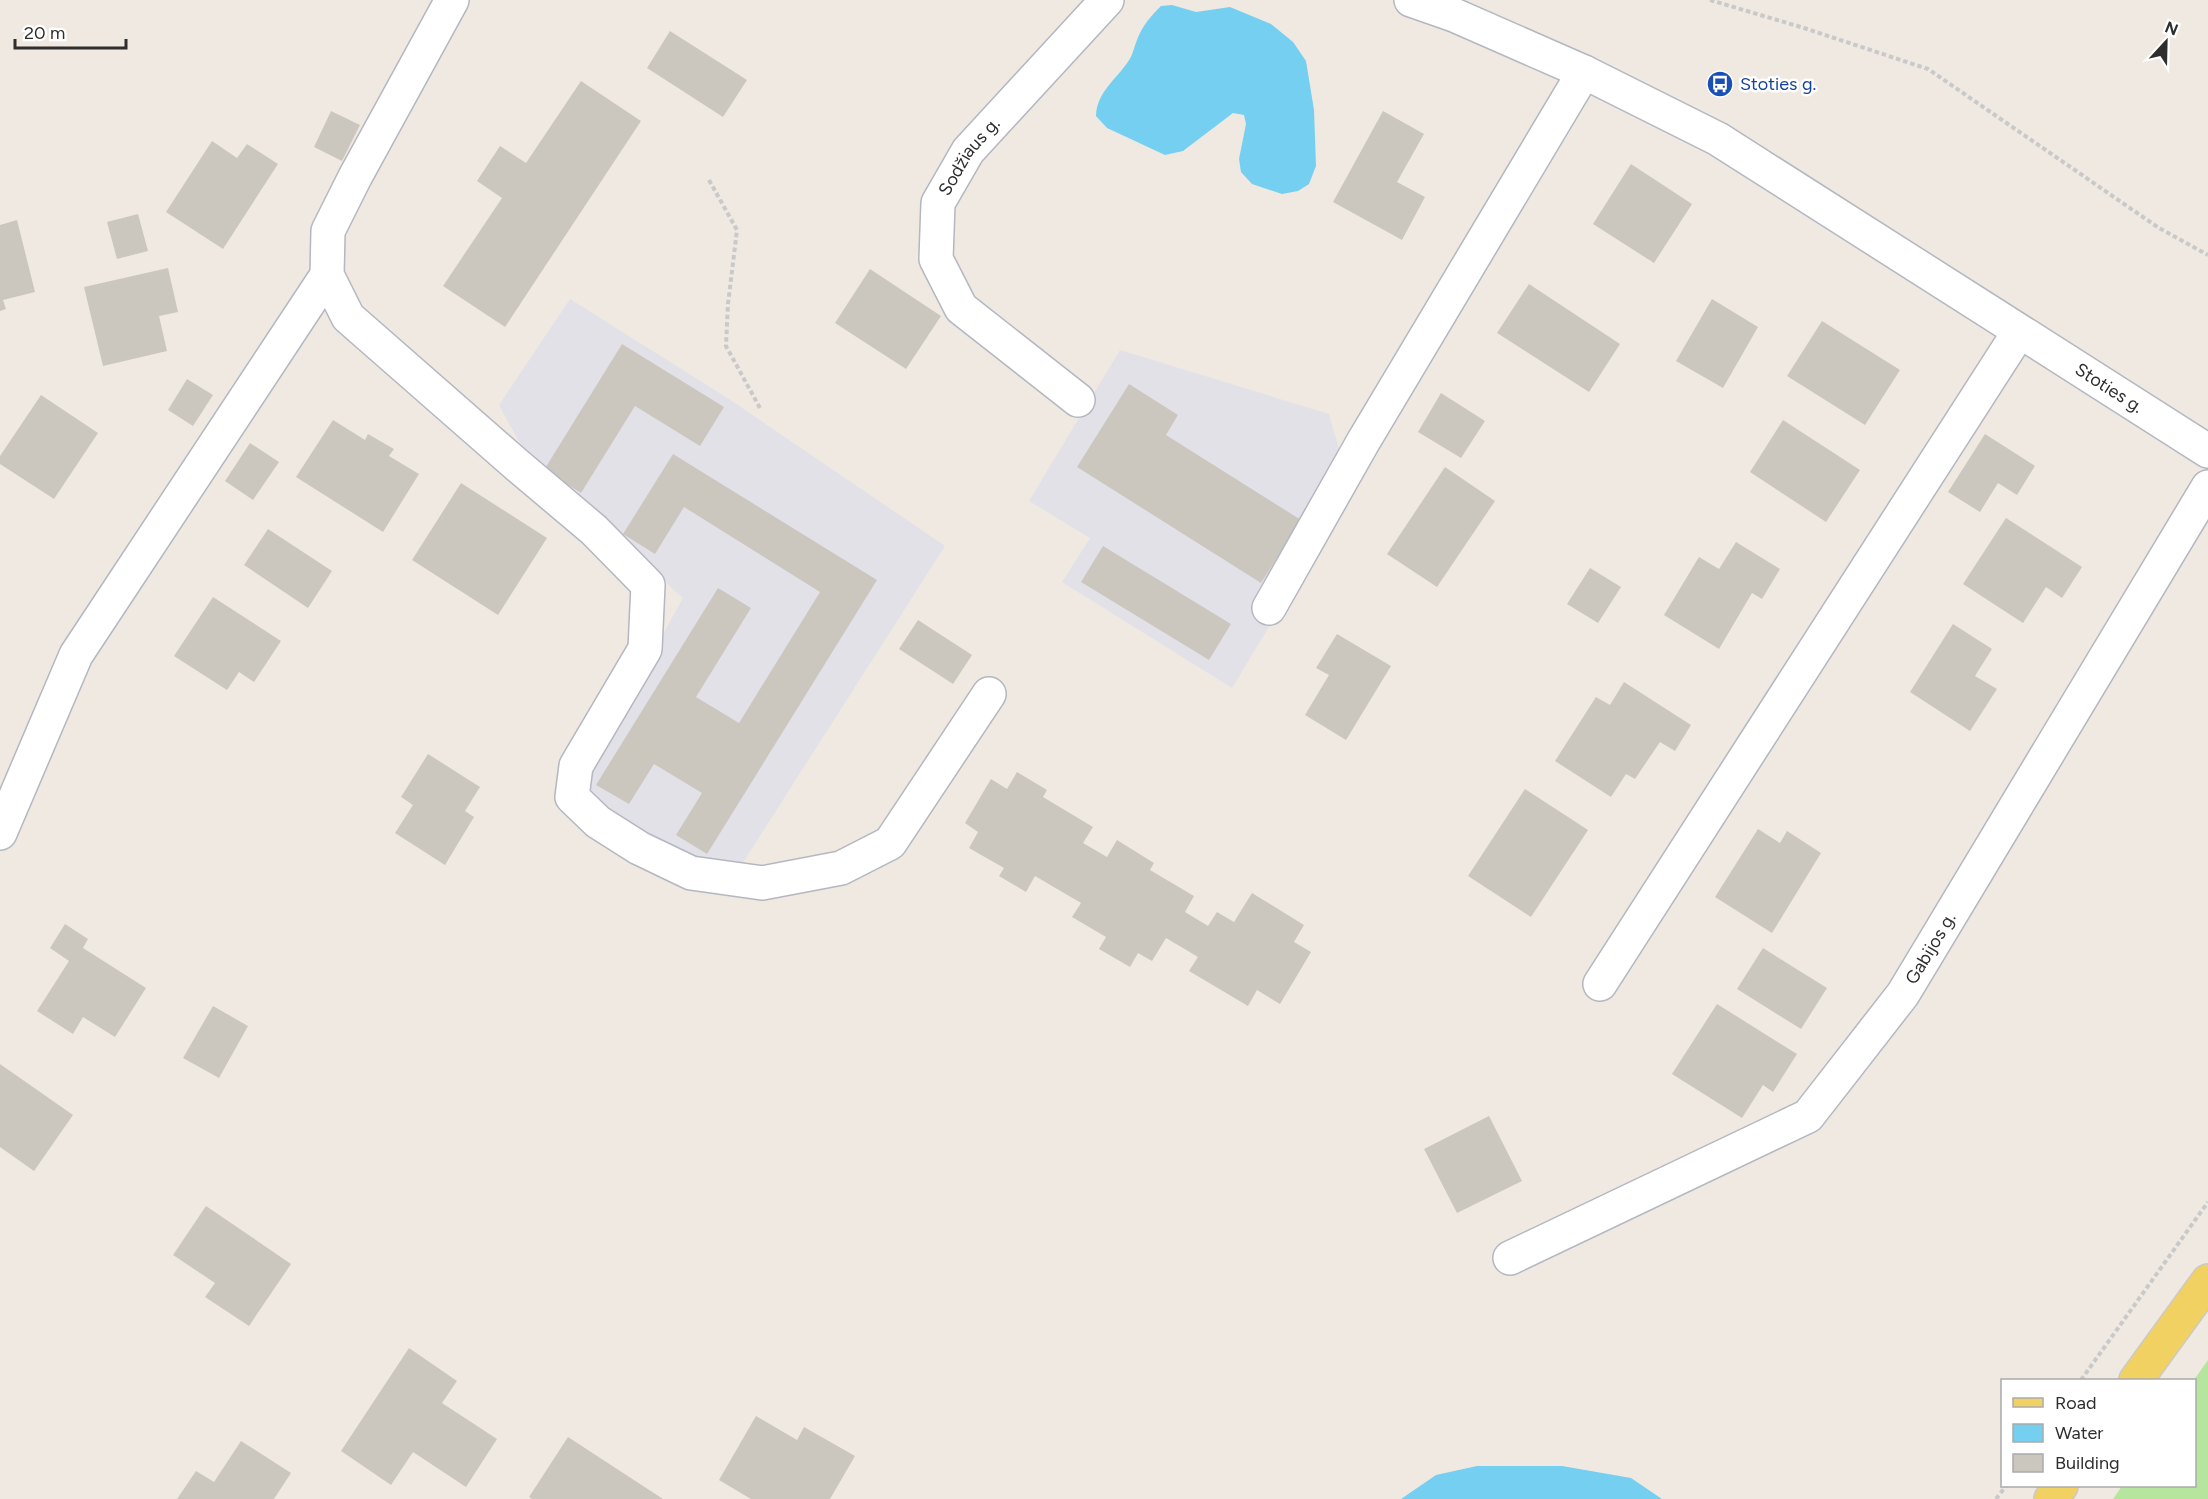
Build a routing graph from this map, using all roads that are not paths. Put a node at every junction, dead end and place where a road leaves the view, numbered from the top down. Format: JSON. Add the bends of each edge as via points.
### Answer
{"nodes":[{"id":1,"x":452,"y":0,"type":"edge"},
{"id":2,"x":1107,"y":0,"type":"edge"},
{"id":3,"x":1411,"y":0,"type":"edge"},
{"id":4,"x":1584,"y":72,"type":"junction"},
{"id":5,"x":327,"y":275,"type":"junction"},
{"id":6,"x":2019,"y":332,"type":"junction"},
{"id":7,"x":1078,"y":400,"type":"dead end"},
{"id":8,"x":2208,"y":451,"type":"edge"},
{"id":9,"x":2208,"y":487,"type":"edge"},
{"id":10,"x":1269,"y":608,"type":"dead end"},
{"id":11,"x":989,"y":694,"type":"dead end"},
{"id":12,"x":0,"y":833,"type":"edge"},
{"id":13,"x":1600,"y":984,"type":"dead end"},
{"id":14,"x":1510,"y":1258,"type":"dead end"},
{"id":15,"x":2208,"y":1281,"type":"edge"},
{"id":16,"x":2137,"y":1379,"type":"edge"}],
"edges":[{"from":1,"to":5,"type":"street","via":[[328,231]]},
{"from":2,"to":7,"type":"street","name":"Sodžiaus g.","via":[[968,151],[938,203],[936,259],[961,308]]},
{"from":3,"to":4,"type":"street","name":"Stoties g."},
{"from":4,"to":6,"type":"street","name":"Stoties g.","via":[[1718,139]]},
{"from":4,"to":10,"type":"street"},
{"from":5,"to":11,"type":"street","via":[[348,317],[594,530],[648,585],[645,649],[576,766],[572,797],[598,822],[639,848],[691,873],[762,883],[841,868],[890,843]]},
{"from":5,"to":12,"type":"street","via":[[76,655]]},
{"from":6,"to":8,"type":"street","name":"Stoties g."},
{"from":6,"to":13,"type":"street"},
{"from":9,"to":14,"type":"street","name":"Gabijos g.","via":[[1903,994],[1808,1116]]},
{"from":15,"to":16,"type":"main road"}]}
